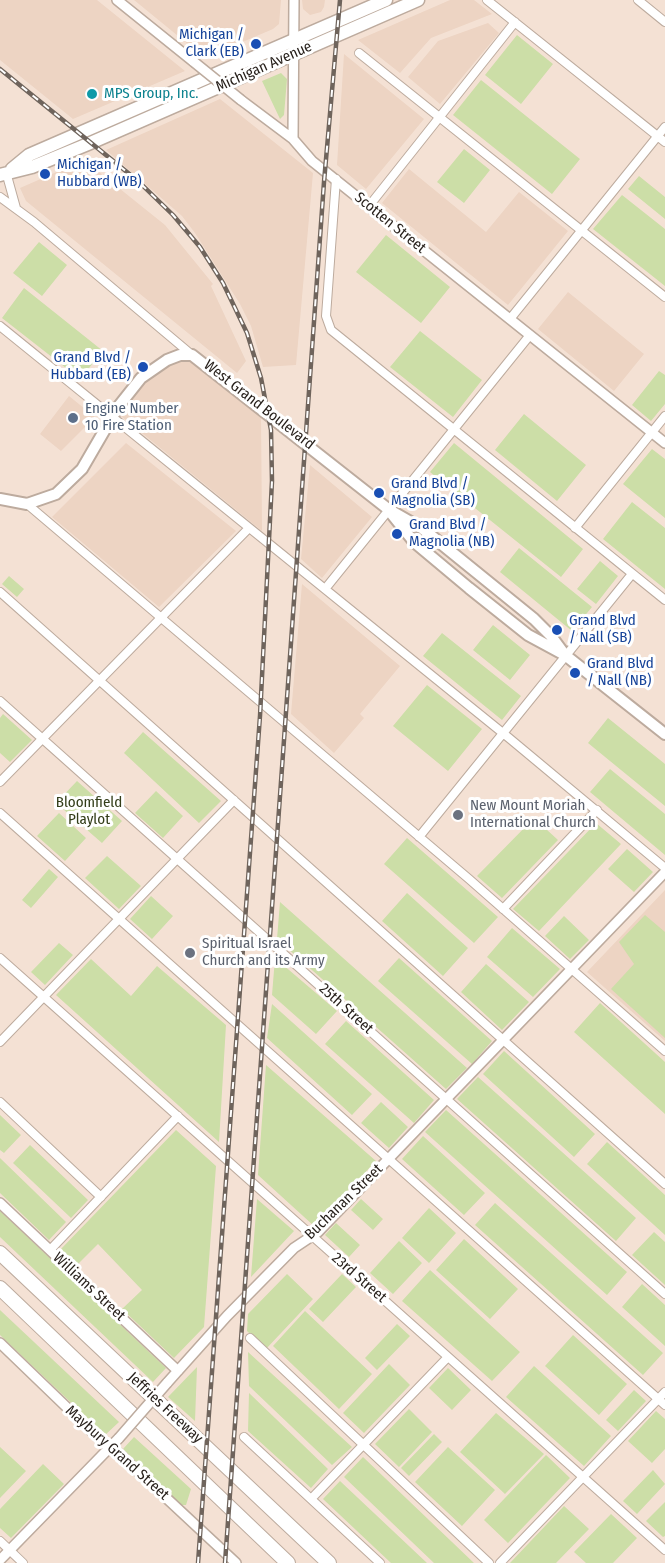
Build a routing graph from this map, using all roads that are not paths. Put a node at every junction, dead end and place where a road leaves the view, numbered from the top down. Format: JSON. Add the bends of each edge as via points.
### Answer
{"nodes":[{"id":1,"x":117,"y":0,"type":"edge"},
{"id":2,"x":294,"y":0,"type":"edge"},
{"id":3,"x":386,"y":0,"type":"edge"},
{"id":4,"x":418,"y":0,"type":"edge"},
{"id":5,"x":487,"y":0,"type":"edge"},
{"id":6,"x":638,"y":0,"type":"edge"},
{"id":7,"x":515,"y":22,"type":"junction"},
{"id":8,"x":665,"y":22,"type":"edge"},
{"id":9,"x":293,"y":39,"type":"junction"},
{"id":10,"x":359,"y":52,"type":"dead end"},
{"id":11,"x":294,"y":54,"type":"junction"},
{"id":12,"x":440,"y":116,"type":"junction"},
{"id":13,"x":665,"y":127,"type":"edge"},
{"id":14,"x":657,"y":136,"type":"junction"},
{"id":15,"x":293,"y":139,"type":"junction"},
{"id":16,"x":665,"y":142,"type":"edge"},
{"id":17,"x":3,"y":172,"type":"edge"},
{"id":18,"x":336,"y":179,"type":"junction"},
{"id":19,"x":0,"y":197,"type":"edge"},
{"id":20,"x":369,"y":206,"type":"junction"},
{"id":21,"x":16,"y":208,"type":"junction"},
{"id":22,"x":582,"y":230,"type":"junction"},
{"id":23,"x":665,"y":297,"type":"edge"},
{"id":24,"x":510,"y":319,"type":"junction"},
{"id":25,"x":0,"y":326,"type":"edge"},
{"id":26,"x":530,"y":335,"type":"junction"},
{"id":27,"x":192,"y":355,"type":"junction"},
{"id":28,"x":665,"y":416,"type":"edge"},
{"id":29,"x":112,"y":417,"type":"junction"},
{"id":30,"x":454,"y":430,"type":"junction"},
{"id":31,"x":652,"y":433,"type":"junction"},
{"id":32,"x":665,"y":443,"type":"edge"},
{"id":33,"x":0,"y":499,"type":"edge"},
{"id":34,"x":27,"y":504,"type":"junction"},
{"id":35,"x":388,"y":509,"type":"junction"},
{"id":36,"x":249,"y":528,"type":"junction"},
{"id":37,"x":575,"y":528,"type":"junction"},
{"id":38,"x":632,"y":574,"type":"junction"},
{"id":39,"x":481,"y":576,"type":"junction"},
{"id":40,"x":325,"y":589,"type":"junction"},
{"id":41,"x":471,"y":590,"type":"junction"},
{"id":42,"x":0,"y":592,"type":"edge"},
{"id":43,"x":665,"y":600,"type":"edge"},
{"id":44,"x":161,"y":617,"type":"junction"},
{"id":45,"x":566,"y":655,"type":"junction"},
{"id":46,"x":99,"y":680,"type":"junction"},
{"id":47,"x":0,"y":701,"type":"edge"},
{"id":48,"x":503,"y":733,"type":"junction"},
{"id":49,"x":665,"y":734,"type":"edge"},
{"id":50,"x":42,"y":739,"type":"junction"},
{"id":51,"x":0,"y":782,"type":"edge"},
{"id":52,"x":234,"y":800,"type":"junction"},
{"id":53,"x":597,"y":810,"type":"junction"},
{"id":54,"x":0,"y":813,"type":"edge"},
{"id":55,"x":419,"y":837,"type":"junction"},
{"id":56,"x":177,"y":859,"type":"junction"},
{"id":57,"x":665,"y":870,"type":"edge"},
{"id":58,"x":503,"y":909,"type":"junction"},
{"id":59,"x":119,"y":919,"type":"junction"},
{"id":60,"x":0,"y":958,"type":"edge"},
{"id":61,"x":572,"y":969,"type":"junction"},
{"id":62,"x":44,"y":997,"type":"junction"},
{"id":63,"x":503,"y":1040,"type":"junction"},
{"id":64,"x":0,"y":1042,"type":"edge"},
{"id":65,"x":665,"y":1051,"type":"edge"},
{"id":66,"x":447,"y":1098,"type":"junction"},
{"id":67,"x":0,"y":1102,"type":"edge"},
{"id":68,"x":178,"y":1116,"type":"junction"},
{"id":69,"x":389,"y":1159,"type":"junction"},
{"id":70,"x":665,"y":1184,"type":"edge"},
{"id":71,"x":100,"y":1197,"type":"junction"},
{"id":72,"x":0,"y":1203,"type":"edge"},
{"id":73,"x":312,"y":1237,"type":"junction"},
{"id":74,"x":0,"y":1248,"type":"edge"},
{"id":75,"x":50,"y":1251,"type":"junction"},
{"id":76,"x":0,"y":1253,"type":"edge"},
{"id":77,"x":0,"y":1288,"type":"edge"},
{"id":78,"x":37,"y":1288,"type":"junction"},
{"id":79,"x":665,"y":1294,"type":"edge"},
{"id":80,"x":250,"y":1338,"type":"dead end"},
{"id":81,"x":0,"y":1343,"type":"edge"},
{"id":82,"x":448,"y":1357,"type":"junction"},
{"id":83,"x":178,"y":1371,"type":"junction"},
{"id":84,"x":665,"y":1392,"type":"edge"},
{"id":85,"x":658,"y":1399,"type":"junction"},
{"id":86,"x":665,"y":1405,"type":"edge"},
{"id":87,"x":244,"y":1437,"type":"dead end"},
{"id":88,"x":363,"y":1446,"type":"junction"},
{"id":89,"x":109,"y":1448,"type":"junction"},
{"id":90,"x":583,"y":1477,"type":"junction"},
{"id":91,"x":311,"y":1499,"type":"junction"},
{"id":92,"x":262,"y":1539,"type":"junction"},
{"id":93,"x":0,"y":1541,"type":"edge"},
{"id":94,"x":9,"y":1550,"type":"junction"},
{"id":95,"x":665,"y":1550,"type":"edge"},
{"id":96,"x":0,"y":1560,"type":"edge"},
{"id":97,"x":328,"y":1561,"type":"edge"},
{"id":98,"x":23,"y":1563,"type":"edge"},
{"id":99,"x":236,"y":1563,"type":"edge"},
{"id":100,"x":272,"y":1563,"type":"edge"},
{"id":101,"x":288,"y":1563,"type":"edge"},
{"id":102,"x":380,"y":1563,"type":"edge"},
{"id":103,"x":489,"y":1563,"type":"edge"},
{"id":104,"x":500,"y":1563,"type":"edge"}],
"edges":[{"from":1,"to":15,"type":"street","name":"Scotten Street","bridge":true},
{"from":2,"to":9,"type":"street"},
{"from":3,"to":9,"type":"main road","name":"Michigan Avenue"},
{"from":4,"to":11,"type":"main road","name":"Michigan Avenue"},
{"from":5,"to":7,"type":"street"},
{"from":6,"to":8,"type":"street"},
{"from":7,"to":12,"type":"street"},
{"from":7,"to":14,"type":"street"},
{"from":9,"to":11,"type":"street"},
{"from":9,"to":17,"type":"main road","name":"Michigan Avenue","via":[[29,155]]},
{"from":10,"to":12,"type":"street"},
{"from":11,"to":15,"type":"street"},
{"from":11,"to":17,"type":"main road","name":"Michigan Avenue","via":[[32,167]]},
{"from":12,"to":20,"type":"street"},
{"from":12,"to":22,"type":"street"},
{"from":13,"to":14,"type":"street"},
{"from":14,"to":16,"type":"street"},
{"from":14,"to":22,"type":"street"},
{"from":15,"to":18,"type":"street","name":"Scotten Street","via":[[312,161]]},
{"from":17,"to":21,"type":"street"},
{"from":18,"to":20,"type":"street","name":"Scotten Street"},
{"from":18,"to":30,"type":"street","via":[[328,324]]},
{"from":19,"to":21,"type":"street"},
{"from":20,"to":24,"type":"street","name":"Scotten Street"},
{"from":21,"to":27,"type":"street"},
{"from":22,"to":23,"type":"street"},
{"from":22,"to":24,"type":"street"},
{"from":24,"to":26,"type":"street","name":"Scotten Street"},
{"from":25,"to":29,"type":"street"},
{"from":26,"to":30,"type":"street"},
{"from":26,"to":31,"type":"street","name":"Scotten Street"},
{"from":27,"to":29,"type":"main road","name":"West Grand Boulevard","via":[[172,358],[152,369]]},
{"from":27,"to":35,"type":"main road","name":"West Grand Boulevard"},
{"from":28,"to":31,"type":"street"},
{"from":29,"to":34,"type":"main road","name":"West Grand Boulevard","via":[[95,451],[71,482],[47,499]]},
{"from":29,"to":36,"type":"street"},
{"from":30,"to":35,"type":"street"},
{"from":30,"to":37,"type":"street"},
{"from":31,"to":32,"type":"street","name":"Scotten Street"},
{"from":31,"to":37,"type":"street"},
{"from":33,"to":34,"type":"main road"},
{"from":34,"to":44,"type":"street"},
{"from":35,"to":39,"type":"main road","name":"West Grand Boulevard","via":[[423,529]]},
{"from":35,"to":40,"type":"street"},
{"from":35,"to":41,"type":"main road","name":"West Grand Boulevard","via":[[414,542]]},
{"from":36,"to":40,"type":"street"},
{"from":36,"to":44,"type":"street"},
{"from":37,"to":38,"type":"street"},
{"from":38,"to":43,"type":"street"},
{"from":38,"to":45,"type":"street"},
{"from":39,"to":41,"type":"street"},
{"from":39,"to":45,"type":"main road","name":"West Grand Boulevard","via":[[551,636]]},
{"from":40,"to":48,"type":"street"},
{"from":41,"to":45,"type":"main road","name":"West Grand Boulevard","via":[[528,635]]},
{"from":42,"to":46,"type":"street"},
{"from":44,"to":46,"type":"street"},
{"from":44,"to":55,"type":"street"},
{"from":45,"to":48,"type":"street"},
{"from":45,"to":49,"type":"main road","name":"West Grand Boulevard"},
{"from":46,"to":50,"type":"street"},
{"from":46,"to":52,"type":"street"},
{"from":47,"to":50,"type":"street","name":"25th Street"},
{"from":48,"to":53,"type":"street"},
{"from":48,"to":55,"type":"street"},
{"from":50,"to":51,"type":"street"},
{"from":50,"to":56,"type":"street","name":"25th Street"},
{"from":52,"to":56,"type":"street"},
{"from":52,"to":63,"type":"street"},
{"from":53,"to":57,"type":"street"},
{"from":53,"to":58,"type":"street"},
{"from":54,"to":59,"type":"street"},
{"from":55,"to":58,"type":"street"},
{"from":56,"to":59,"type":"street"},
{"from":56,"to":66,"type":"street","name":"25th Street"},
{"from":57,"to":61,"type":"street","name":"Buchanan Street"},
{"from":58,"to":61,"type":"street"},
{"from":59,"to":62,"type":"street"},
{"from":59,"to":69,"type":"street"},
{"from":60,"to":62,"type":"street","name":"23rd Street"},
{"from":61,"to":63,"type":"street","name":"Buchanan Street"},
{"from":61,"to":65,"type":"street"},
{"from":62,"to":64,"type":"street"},
{"from":62,"to":68,"type":"street","name":"23rd Street"},
{"from":63,"to":66,"type":"street","name":"Buchanan Street"},
{"from":63,"to":70,"type":"street"},
{"from":66,"to":69,"type":"street","name":"Buchanan Street"},
{"from":66,"to":79,"type":"street","name":"25th Street"},
{"from":67,"to":71,"type":"street"},
{"from":68,"to":71,"type":"street"},
{"from":68,"to":73,"type":"street","name":"23rd Street"},
{"from":69,"to":73,"type":"street","name":"Buchanan Street"},
{"from":69,"to":85,"type":"street"},
{"from":71,"to":75,"type":"street"},
{"from":72,"to":75,"type":"street","name":"Williams Street"},
{"from":73,"to":82,"type":"street","name":"23rd Street"},
{"from":73,"to":83,"type":"street","name":"Buchanan Street","via":[[294,1248]]},
{"from":74,"to":78,"type":"highway"},
{"from":75,"to":83,"type":"street","name":"Williams Street"},
{"from":76,"to":78,"type":"highway","name":"Jeffries Freeway"},
{"from":77,"to":92,"type":"highway","name":"Jeffries Freeway"},
{"from":78,"to":97,"type":"highway","name":"Jeffries Freeway"},
{"from":80,"to":88,"type":"street"},
{"from":81,"to":89,"type":"street","name":"Maybury Grand Street"},
{"from":82,"to":88,"type":"street"},
{"from":82,"to":90,"type":"street","name":"23rd Street"},
{"from":83,"to":89,"type":"street","name":"Buchanan Street","bridge":true},
{"from":84,"to":85,"type":"street"},
{"from":85,"to":86,"type":"street"},
{"from":85,"to":90,"type":"street"},
{"from":87,"to":91,"type":"street"},
{"from":88,"to":91,"type":"street"},
{"from":88,"to":103,"type":"street"},
{"from":89,"to":94,"type":"street","name":"Buchanan Street"},
{"from":89,"to":99,"type":"street","name":"Maybury Grand Street"},
{"from":90,"to":95,"type":"street","name":"23rd Street"},
{"from":90,"to":104,"type":"street"},
{"from":91,"to":102,"type":"street"},
{"from":92,"to":100,"type":"highway"},
{"from":92,"to":101,"type":"highway","name":"Jeffries Freeway"},
{"from":93,"to":94,"type":"street"},
{"from":94,"to":96,"type":"street","name":"Buchanan Street"},
{"from":94,"to":98,"type":"street"}]}
